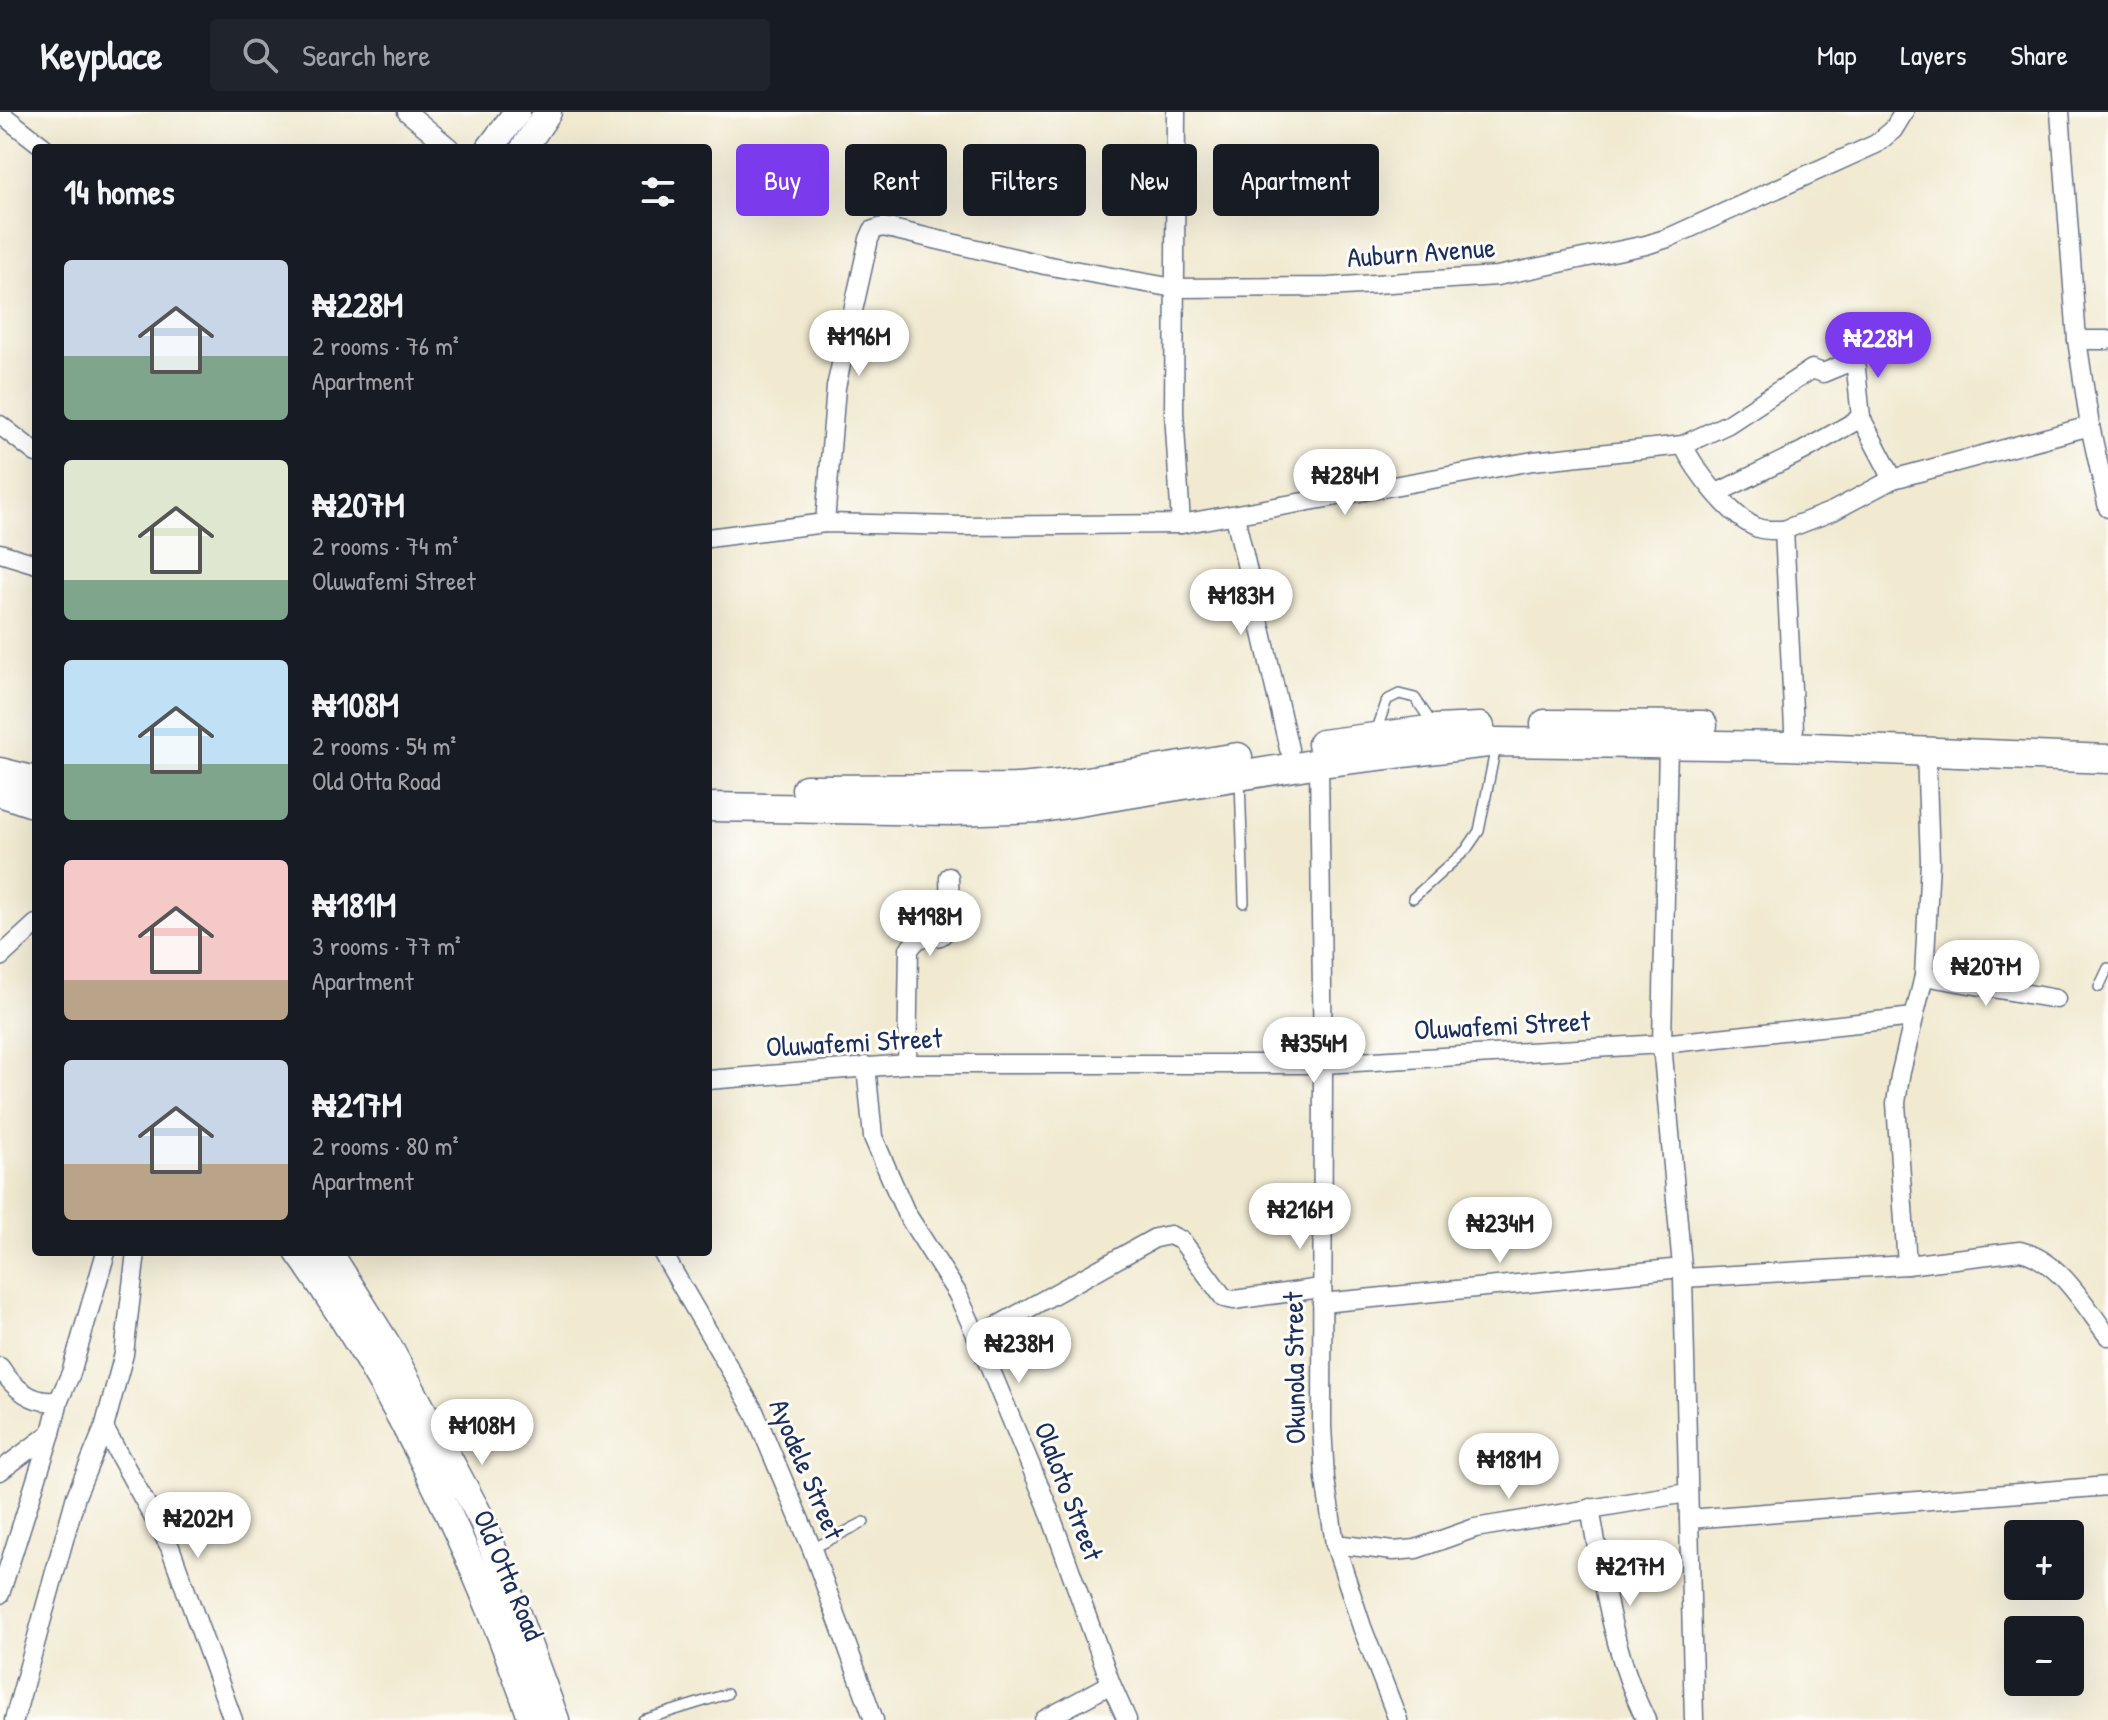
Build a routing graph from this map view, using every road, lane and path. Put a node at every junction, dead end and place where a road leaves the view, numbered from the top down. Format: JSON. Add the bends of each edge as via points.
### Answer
{"nodes":[{"id":1,"x":407,"y":112,"type":"edge"},
{"id":2,"x":517,"y":112,"type":"edge"},
{"id":3,"x":548,"y":112,"type":"edge"},
{"id":4,"x":1176,"y":112,"type":"edge"},
{"id":5,"x":1904,"y":112,"type":"edge"},
{"id":6,"x":2060,"y":112,"type":"edge"},
{"id":7,"x":0,"y":113,"type":"edge"},
{"id":8,"x":40,"y":144,"type":"edge"},
{"id":9,"x":445,"y":144,"type":"edge"},
{"id":10,"x":493,"y":144,"type":"edge"},
{"id":11,"x":527,"y":144,"type":"edge"},
{"id":12,"x":1174,"y":288,"type":"junction"},
{"id":13,"x":2077,"y":340,"type":"junction"},
{"id":14,"x":2108,"y":340,"type":"edge"},
{"id":15,"x":1861,"y":418,"type":"junction"},
{"id":16,"x":0,"y":425,"type":"edge"},
{"id":17,"x":2090,"y":426,"type":"junction"},
{"id":18,"x":1683,"y":445,"type":"junction"},
{"id":19,"x":32,"y":450,"type":"edge"},
{"id":20,"x":1893,"y":479,"type":"junction"},
{"id":21,"x":1717,"y":493,"type":"junction"},
{"id":22,"x":2108,"y":508,"type":"edge"},
{"id":23,"x":1235,"y":516,"type":"junction"},
{"id":24,"x":825,"y":523,"type":"junction"},
{"id":25,"x":1181,"y":524,"type":"junction"},
{"id":26,"x":1784,"y":530,"type":"junction"},
{"id":27,"x":712,"y":537,"type":"edge"},
{"id":28,"x":0,"y":553,"type":"edge"},
{"id":29,"x":32,"y":563,"type":"edge"},
{"id":30,"x":1436,"y":729,"type":"junction"},
{"id":31,"x":1794,"y":729,"type":"junction"},
{"id":32,"x":1375,"y":736,"type":"junction"},
{"id":33,"x":2108,"y":740,"type":"edge"},
{"id":34,"x":1496,"y":742,"type":"junction"},
{"id":35,"x":1668,"y":743,"type":"junction"},
{"id":36,"x":1289,"y":749,"type":"junction"},
{"id":37,"x":1926,"y":750,"type":"junction"},
{"id":38,"x":2108,"y":759,"type":"edge"},
{"id":39,"x":1319,"y":763,"type":"junction"},
{"id":40,"x":0,"y":772,"type":"edge"},
{"id":41,"x":1239,"y":776,"type":"junction"},
{"id":42,"x":32,"y":780,"type":"edge"},
{"id":43,"x":1145,"y":781,"type":"junction"},
{"id":44,"x":712,"y":790,"type":"edge"},
{"id":45,"x":0,"y":792,"type":"edge"},
{"id":46,"x":32,"y":803,"type":"edge"},
{"id":47,"x":712,"y":807,"type":"edge"},
{"id":48,"x":949,"y":877,"type":"dead end"},
{"id":49,"x":1413,"y":898,"type":"dead end"},
{"id":50,"x":1244,"y":903,"type":"dead end"},
{"id":51,"x":32,"y":928,"type":"edge"},
{"id":52,"x":0,"y":957,"type":"edge"},
{"id":53,"x":2108,"y":968,"type":"edge"},
{"id":54,"x":1924,"y":976,"type":"junction"},
{"id":55,"x":2099,"y":987,"type":"dead end"},
{"id":56,"x":2056,"y":999,"type":"dead end"},
{"id":57,"x":1914,"y":1017,"type":"junction"},
{"id":58,"x":1662,"y":1044,"type":"junction"},
{"id":59,"x":907,"y":1064,"type":"junction"},
{"id":60,"x":1323,"y":1064,"type":"junction"},
{"id":61,"x":866,"y":1066,"type":"junction"},
{"id":62,"x":712,"y":1080,"type":"edge"},
{"id":63,"x":105,"y":1256,"type":"edge"},
{"id":64,"x":136,"y":1256,"type":"edge"},
{"id":65,"x":301,"y":1256,"type":"edge"},
{"id":66,"x":331,"y":1256,"type":"edge"},
{"id":67,"x":664,"y":1256,"type":"edge"},
{"id":68,"x":1907,"y":1265,"type":"junction"},
{"id":69,"x":1683,"y":1273,"type":"junction"},
{"id":70,"x":1322,"y":1296,"type":"junction"},
{"id":71,"x":2108,"y":1336,"type":"edge"},
{"id":72,"x":977,"y":1337,"type":"junction"},
{"id":73,"x":0,"y":1367,"type":"edge"},
{"id":74,"x":59,"y":1400,"type":"junction"},
{"id":75,"x":104,"y":1428,"type":"junction"},
{"id":76,"x":51,"y":1433,"type":"junction"},
{"id":77,"x":0,"y":1471,"type":"edge"},
{"id":78,"x":2108,"y":1486,"type":"edge"},
{"id":79,"x":1687,"y":1493,"type":"junction"},
{"id":80,"x":1590,"y":1508,"type":"junction"},
{"id":81,"x":1689,"y":1519,"type":"junction"},
{"id":82,"x":864,"y":1522,"type":"dead end"},
{"id":83,"x":1335,"y":1544,"type":"junction"},
{"id":84,"x":812,"y":1549,"type":"junction"},
{"id":85,"x":0,"y":1594,"type":"edge"},
{"id":86,"x":1111,"y":1684,"type":"junction"},
{"id":87,"x":727,"y":1694,"type":"dead end"},
{"id":88,"x":14,"y":1720,"type":"edge"},
{"id":89,"x":233,"y":1720,"type":"edge"},
{"id":90,"x":532,"y":1720,"type":"edge"},
{"id":91,"x":556,"y":1720,"type":"edge"},
{"id":92,"x":643,"y":1720,"type":"edge"},
{"id":93,"x":874,"y":1720,"type":"edge"},
{"id":94,"x":1044,"y":1720,"type":"edge"},
{"id":95,"x":1127,"y":1720,"type":"edge"},
{"id":96,"x":1398,"y":1720,"type":"edge"},
{"id":97,"x":1646,"y":1720,"type":"edge"},
{"id":98,"x":1694,"y":1720,"type":"edge"}],
"edges":[{"from":1,"to":9,"type":"street"},
{"from":2,"to":10,"type":"street"},
{"from":3,"to":11,"type":"street"},
{"from":4,"to":12,"type":"street"},
{"from":5,"to":12,"type":"street","name":"Auburn Avenue","via":[[1876,144],[1646,245],[1497,276],[1329,287]]},
{"from":6,"to":13,"type":"street"},
{"from":7,"to":8,"type":"street"},
{"from":12,"to":24,"type":"street","name":"Auburn Avenue","via":[[883,227],[873,230],[836,387]]},
{"from":12,"to":25,"type":"street"},
{"from":13,"to":14,"type":"street"},
{"from":13,"to":17,"type":"street"},
{"from":15,"to":18,"type":"street","via":[[1856,369],[1847,363],[1823,373],[1812,369],[1728,424]]},
{"from":15,"to":20,"type":"street"},
{"from":15,"to":21,"type":"street"},
{"from":16,"to":19,"type":"street"},
{"from":17,"to":20,"type":"street"},
{"from":17,"to":22,"type":"street"},
{"from":18,"to":21,"type":"street"},
{"from":18,"to":23,"type":"street","via":[[1533,461]]},
{"from":20,"to":26,"type":"street"},
{"from":21,"to":26,"type":"street","via":[[1760,529]]},
{"from":23,"to":25,"type":"street"},
{"from":23,"to":36,"type":"street"},
{"from":24,"to":25,"type":"street"},
{"from":24,"to":27,"type":"street"},
{"from":26,"to":31,"type":"street"},
{"from":28,"to":29,"type":"street"},
{"from":30,"to":31,"type":"main road","via":[[1618,723]]},
{"from":30,"to":32,"type":"main road"},
{"from":30,"to":32,"type":"lane","via":[[1415,698],[1399,694],[1387,700]]},
{"from":31,"to":33,"type":"main road"},
{"from":32,"to":36,"type":"main road"},
{"from":34,"to":35,"type":"main road"},
{"from":34,"to":39,"type":"main road"},
{"from":34,"to":49,"type":"lane","via":[[1479,831],[1466,850]]},
{"from":35,"to":37,"type":"main road"},
{"from":35,"to":58,"type":"street"},
{"from":36,"to":43,"type":"main road"},
{"from":37,"to":38,"type":"main road"},
{"from":37,"to":54,"type":"street","via":[[1930,861]]},
{"from":39,"to":41,"type":"main road"},
{"from":39,"to":60,"type":"street","name":"Okunola Street"},
{"from":40,"to":42,"type":"main road"},
{"from":41,"to":43,"type":"main road"},
{"from":41,"to":50,"type":"lane"},
{"from":43,"to":44,"type":"main road","via":[[1020,788]]},
{"from":43,"to":47,"type":"main road","via":[[1042,808]]},
{"from":45,"to":46,"type":"main road"},
{"from":48,"to":59,"type":"street","via":[[946,932],[919,938],[909,949]]},
{"from":51,"to":52,"type":"street"},
{"from":53,"to":55,"type":"lane"},
{"from":54,"to":56,"type":"street"},
{"from":54,"to":57,"type":"street"},
{"from":57,"to":58,"type":"street","name":"Oluwafemi Street"},
{"from":57,"to":68,"type":"street","via":[[1896,1103]]},
{"from":58,"to":60,"type":"street","name":"Oluwafemi Street"},
{"from":58,"to":69,"type":"street"},
{"from":59,"to":60,"type":"street","name":"Oluwafemi Street"},
{"from":59,"to":61,"type":"street","name":"Oluwafemi Street"},
{"from":60,"to":70,"type":"street","name":"Okunola Street"},
{"from":61,"to":62,"type":"street","name":"Oluwafemi Street"},
{"from":61,"to":72,"type":"street","name":"Olaloto Street","via":[[873,1137],[883,1162]]},
{"from":63,"to":74,"type":"street"},
{"from":64,"to":75,"type":"street","via":[[124,1354]]},
{"from":65,"to":90,"type":"street","name":"Old Otta Road","via":[[393,1401],[470,1560]]},
{"from":66,"to":91,"type":"street","name":"Old Otta Road","via":[[397,1362],[483,1522]]},
{"from":67,"to":84,"type":"street","name":"Ayodele Street","via":[[754,1411]]},
{"from":68,"to":69,"type":"street"},
{"from":68,"to":71,"type":"street","via":[[2020,1251],[2037,1255],[2061,1276]]},
{"from":69,"to":70,"type":"street"},
{"from":69,"to":79,"type":"street"},
{"from":70,"to":72,"type":"street","via":[[1224,1298],[1182,1241],[1170,1235],[1155,1238]]},
{"from":70,"to":83,"type":"street","name":"Okunola Street","via":[[1322,1426]]},
{"from":72,"to":86,"type":"street","name":"Olaloto Street","via":[[1047,1505]]},
{"from":73,"to":74,"type":"street","via":[[28,1397],[46,1403]]},
{"from":74,"to":76,"type":"street"},
{"from":75,"to":88,"type":"street","via":[[76,1496]]},
{"from":75,"to":89,"type":"street","via":[[170,1547]]},
{"from":76,"to":77,"type":"street"},
{"from":76,"to":85,"type":"street"},
{"from":78,"to":81,"type":"street"},
{"from":79,"to":80,"type":"street"},
{"from":79,"to":81,"type":"street"},
{"from":80,"to":83,"type":"street","via":[[1475,1528],[1416,1549]]},
{"from":80,"to":97,"type":"street","via":[[1611,1623]]},
{"from":81,"to":98,"type":"street"},
{"from":82,"to":84,"type":"lane"},
{"from":83,"to":96,"type":"street","name":"Okunola Street"},
{"from":84,"to":93,"type":"street","name":"Ayodele Street"},
{"from":86,"to":94,"type":"street"},
{"from":86,"to":95,"type":"street","name":"Olaloto Street"},
{"from":87,"to":92,"type":"lane"}]}
